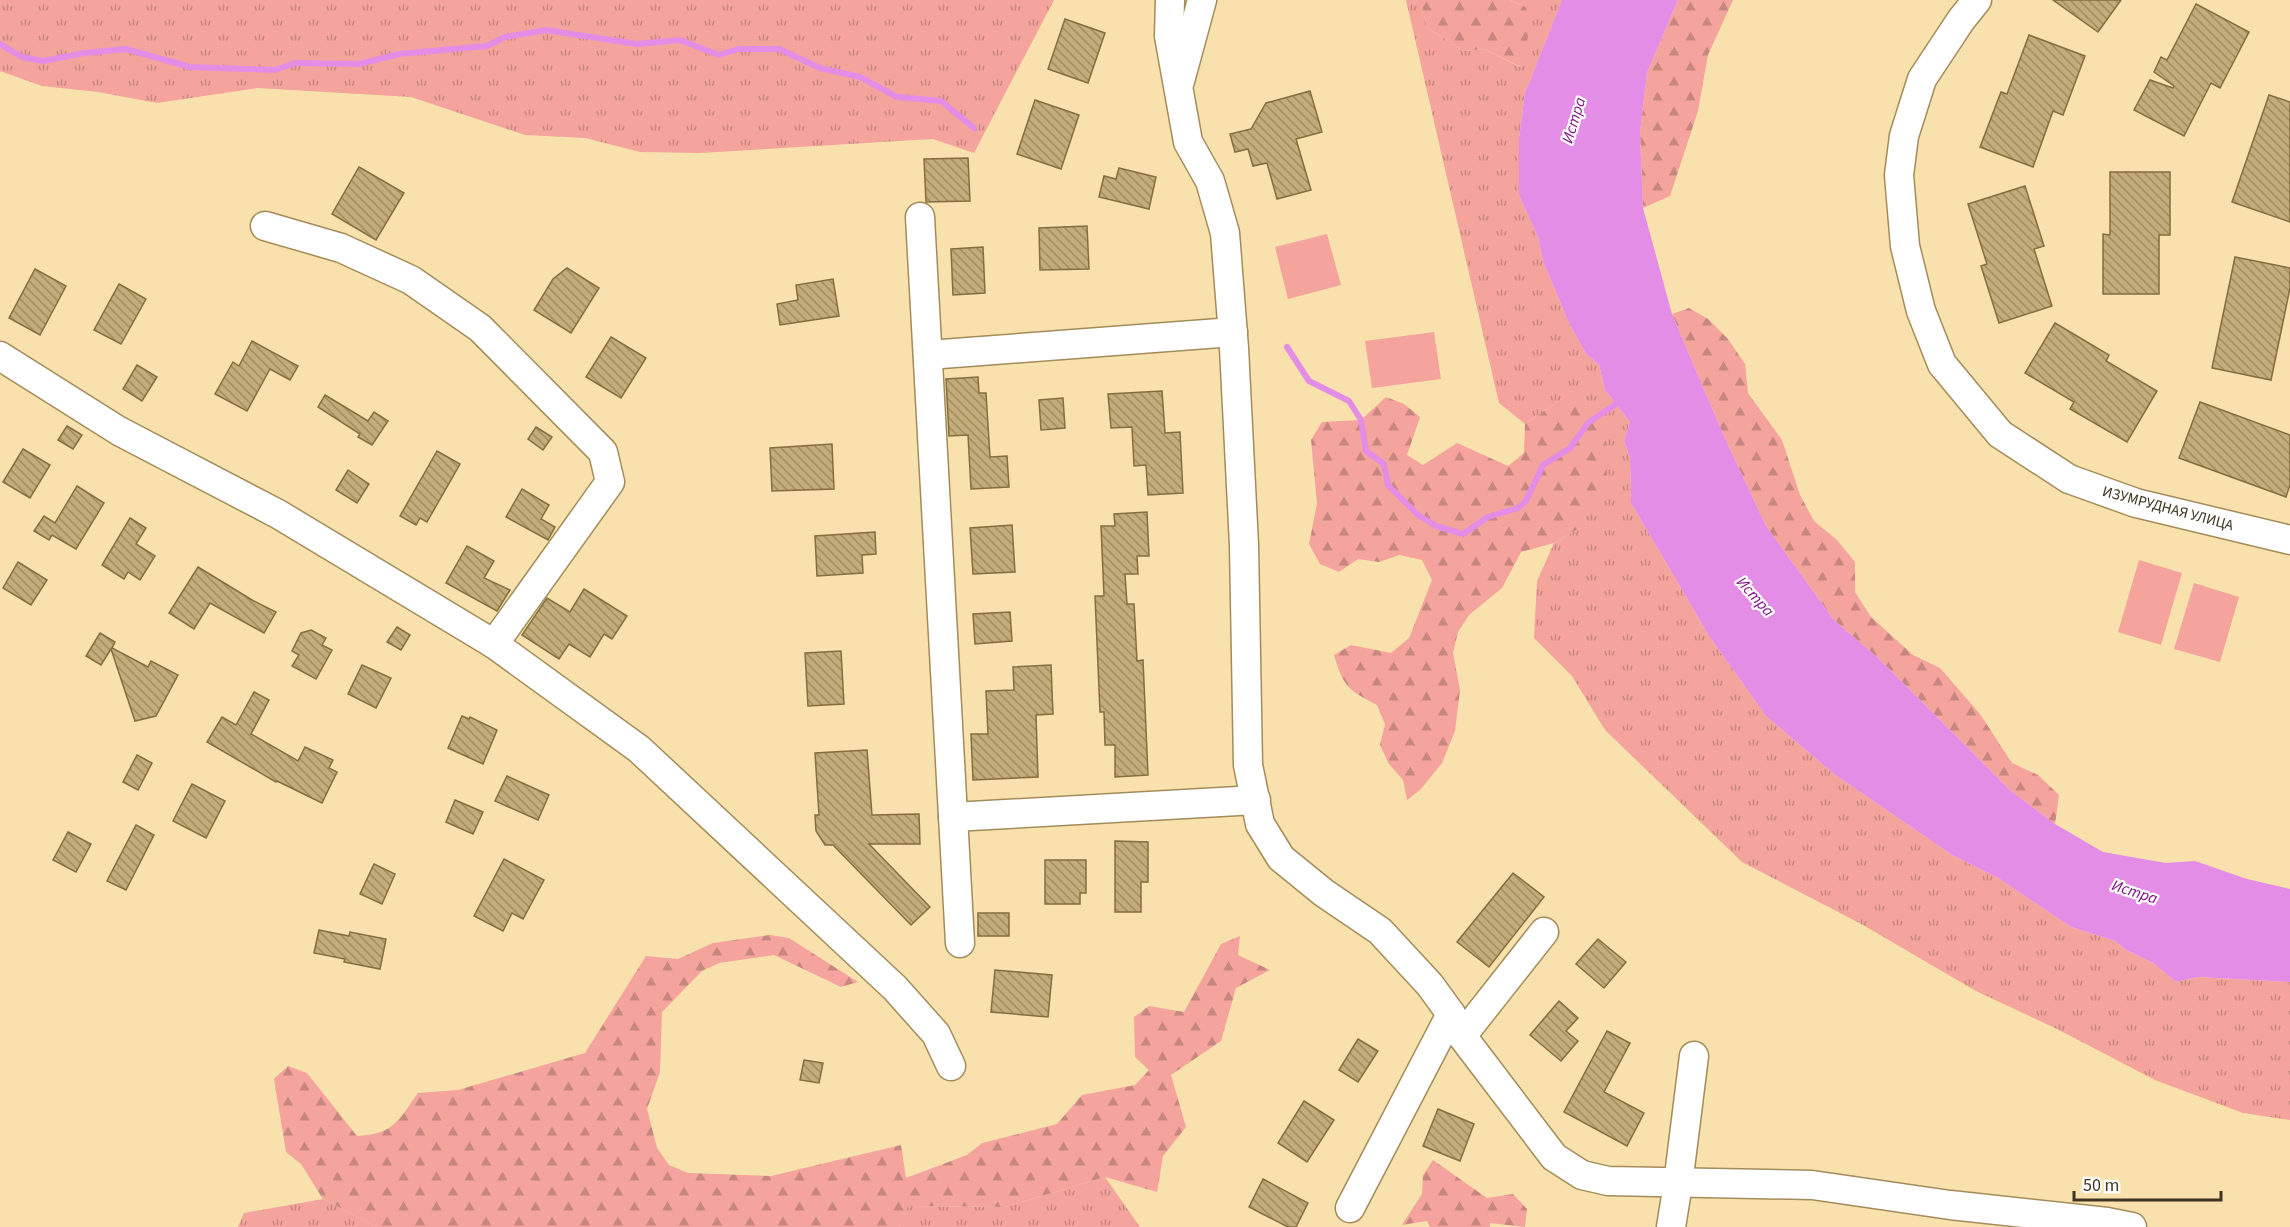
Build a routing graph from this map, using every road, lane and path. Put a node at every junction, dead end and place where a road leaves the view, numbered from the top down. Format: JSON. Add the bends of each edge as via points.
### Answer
{"nodes":[{"id":1,"x":1170,"y":0,"type":"edge"},
{"id":2,"x":1202,"y":0,"type":"edge"},
{"id":3,"x":1977,"y":0,"type":"edge"},
{"id":4,"x":1178,"y":89,"type":"junction"},
{"id":5,"x":920,"y":217,"type":"dead end"},
{"id":6,"x":265,"y":226,"type":"dead end"},
{"id":7,"x":1233,"y":332,"type":"junction"},
{"id":8,"x":0,"y":356,"type":"edge"},
{"id":9,"x":928,"y":356,"type":"junction"},
{"id":10,"x":2290,"y":540,"type":"edge"},
{"id":11,"x":494,"y":644,"type":"junction"},
{"id":12,"x":1256,"y":800,"type":"junction"},
{"id":13,"x":953,"y":817,"type":"junction"},
{"id":14,"x":1544,"y":932,"type":"dead end"},
{"id":15,"x":960,"y":943,"type":"dead end"},
{"id":16,"x":1456,"y":1025,"type":"junction"},
{"id":17,"x":1694,"y":1056,"type":"dead end"},
{"id":18,"x":951,"y":1066,"type":"dead end"},
{"id":19,"x":1678,"y":1184,"type":"junction"},
{"id":20,"x":1350,"y":1208,"type":"dead end"},
{"id":21,"x":1948,"y":1216,"type":"edge"},
{"id":22,"x":1671,"y":1227,"type":"edge"},
{"id":23,"x":2132,"y":1227,"type":"edge"}],
"edges":[{"from":1,"to":4,"type":"street","via":[[1169,36]]},
{"from":2,"to":4,"type":"street"},
{"from":3,"to":10,"type":"street","name":"ИЗУМРУДНАЯ УЛИЦА","via":[[1922,79],[1904,136],[1899,175],[1905,246],[1921,312],[1942,364],[2000,434],[2069,479],[2136,503]]},
{"from":4,"to":7,"type":"street","via":[[1188,142],[1210,181],[1225,233]]},
{"from":5,"to":9,"type":"street"},
{"from":6,"to":11,"type":"street","via":[[341,248],[411,279],[480,327],[603,452],[610,482]]},
{"from":7,"to":9,"type":"street"},
{"from":7,"to":12,"type":"street","via":[[1244,545],[1248,765]]},
{"from":8,"to":11,"type":"street","via":[[119,431],[278,514]]},
{"from":9,"to":13,"type":"street"},
{"from":11,"to":18,"type":"street","via":[[639,749],[895,988],[936,1035]]},
{"from":12,"to":13,"type":"street"},
{"from":12,"to":16,"type":"street","via":[[1260,824],[1281,858],[1380,931],[1430,985]]},
{"from":13,"to":15,"type":"street"},
{"from":14,"to":16,"type":"street"},
{"from":16,"to":19,"type":"street","via":[[1554,1157],[1582,1175],[1608,1181]]},
{"from":16,"to":20,"type":"street"},
{"from":17,"to":19,"type":"street"},
{"from":19,"to":21,"type":"street","via":[[1812,1185]]},
{"from":19,"to":22,"type":"street"},
{"from":21,"to":23,"type":"street","via":[[2107,1222]]}]}
